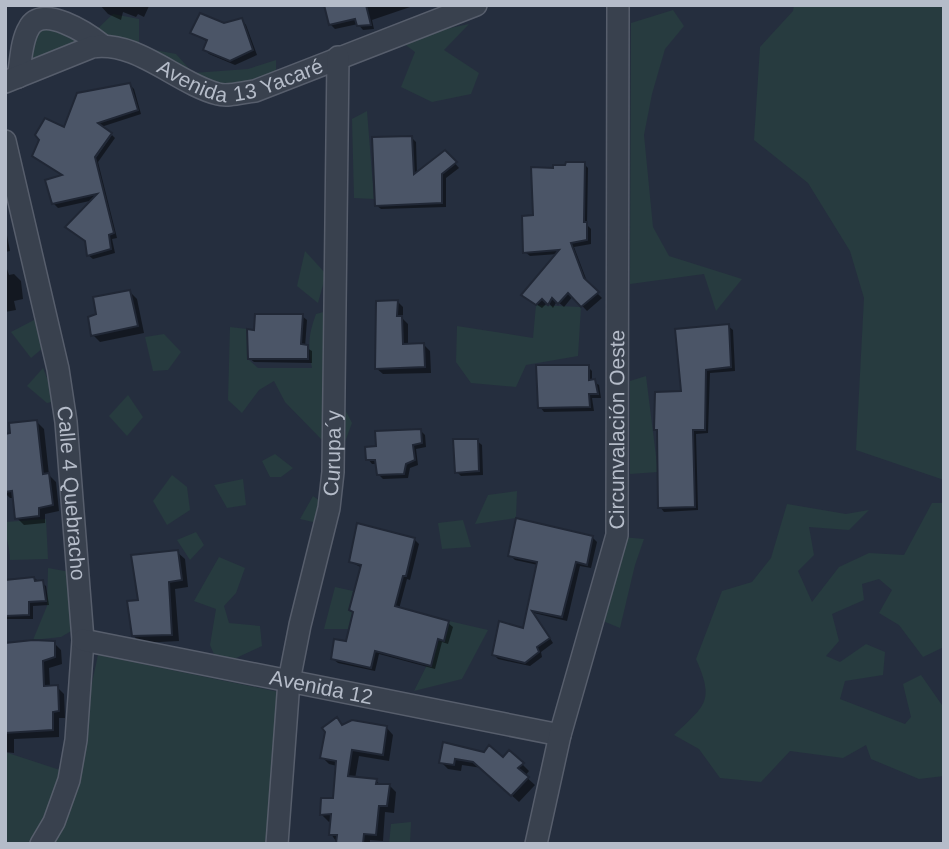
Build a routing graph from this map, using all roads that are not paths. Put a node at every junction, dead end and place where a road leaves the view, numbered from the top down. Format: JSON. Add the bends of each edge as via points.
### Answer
{"nodes":[{"id":1,"x":476,"y":5,"type":"edge"},
{"id":2,"x":618,"y":5,"type":"edge"},
{"id":3,"x":102,"y":45,"type":"junction"},
{"id":4,"x":338,"y":57,"type":"junction"},
{"id":5,"x":12,"y":80,"type":"edge"},
{"id":6,"x":5,"y":141,"type":"edge"},
{"id":7,"x":83,"y":640,"type":"junction"},
{"id":8,"x":289,"y":681,"type":"junction"},
{"id":9,"x":560,"y":735,"type":"junction"},
{"id":10,"x":41,"y":844,"type":"edge"},
{"id":11,"x":277,"y":844,"type":"edge"},
{"id":12,"x":536,"y":844,"type":"edge"}],
"edges":[{"from":1,"to":4,"type":"street","name":"Avenida 13 Yacaré"},
{"from":2,"to":9,"type":"street","name":"Circunvalación Oeste","via":[[617,535]]},
{"from":3,"to":4,"type":"street","name":"Avenida 13 Yacaré","via":[[128,50],[220,95],[255,91]]},
{"from":3,"to":5,"type":"street"},
{"from":3,"to":5,"type":"street","name":"Avenida 13 Yacaré","via":[[57,20],[38,19],[26,35]]},
{"from":4,"to":8,"type":"street","name":"Curupa´y","via":[[333,472],[329,508]]},
{"from":6,"to":7,"type":"street","name":"Calle 4 Quebracho","via":[[58,369]]},
{"from":7,"to":8,"type":"street","name":"Avenida 12"},
{"from":7,"to":10,"type":"street","name":"Calle 4 Quebracho","via":[[69,780]]},
{"from":8,"to":9,"type":"street","name":"Avenida 12"},
{"from":8,"to":11,"type":"street","name":"Curupa´y"},
{"from":9,"to":12,"type":"street","name":"Circunvalación Oeste"}]}
